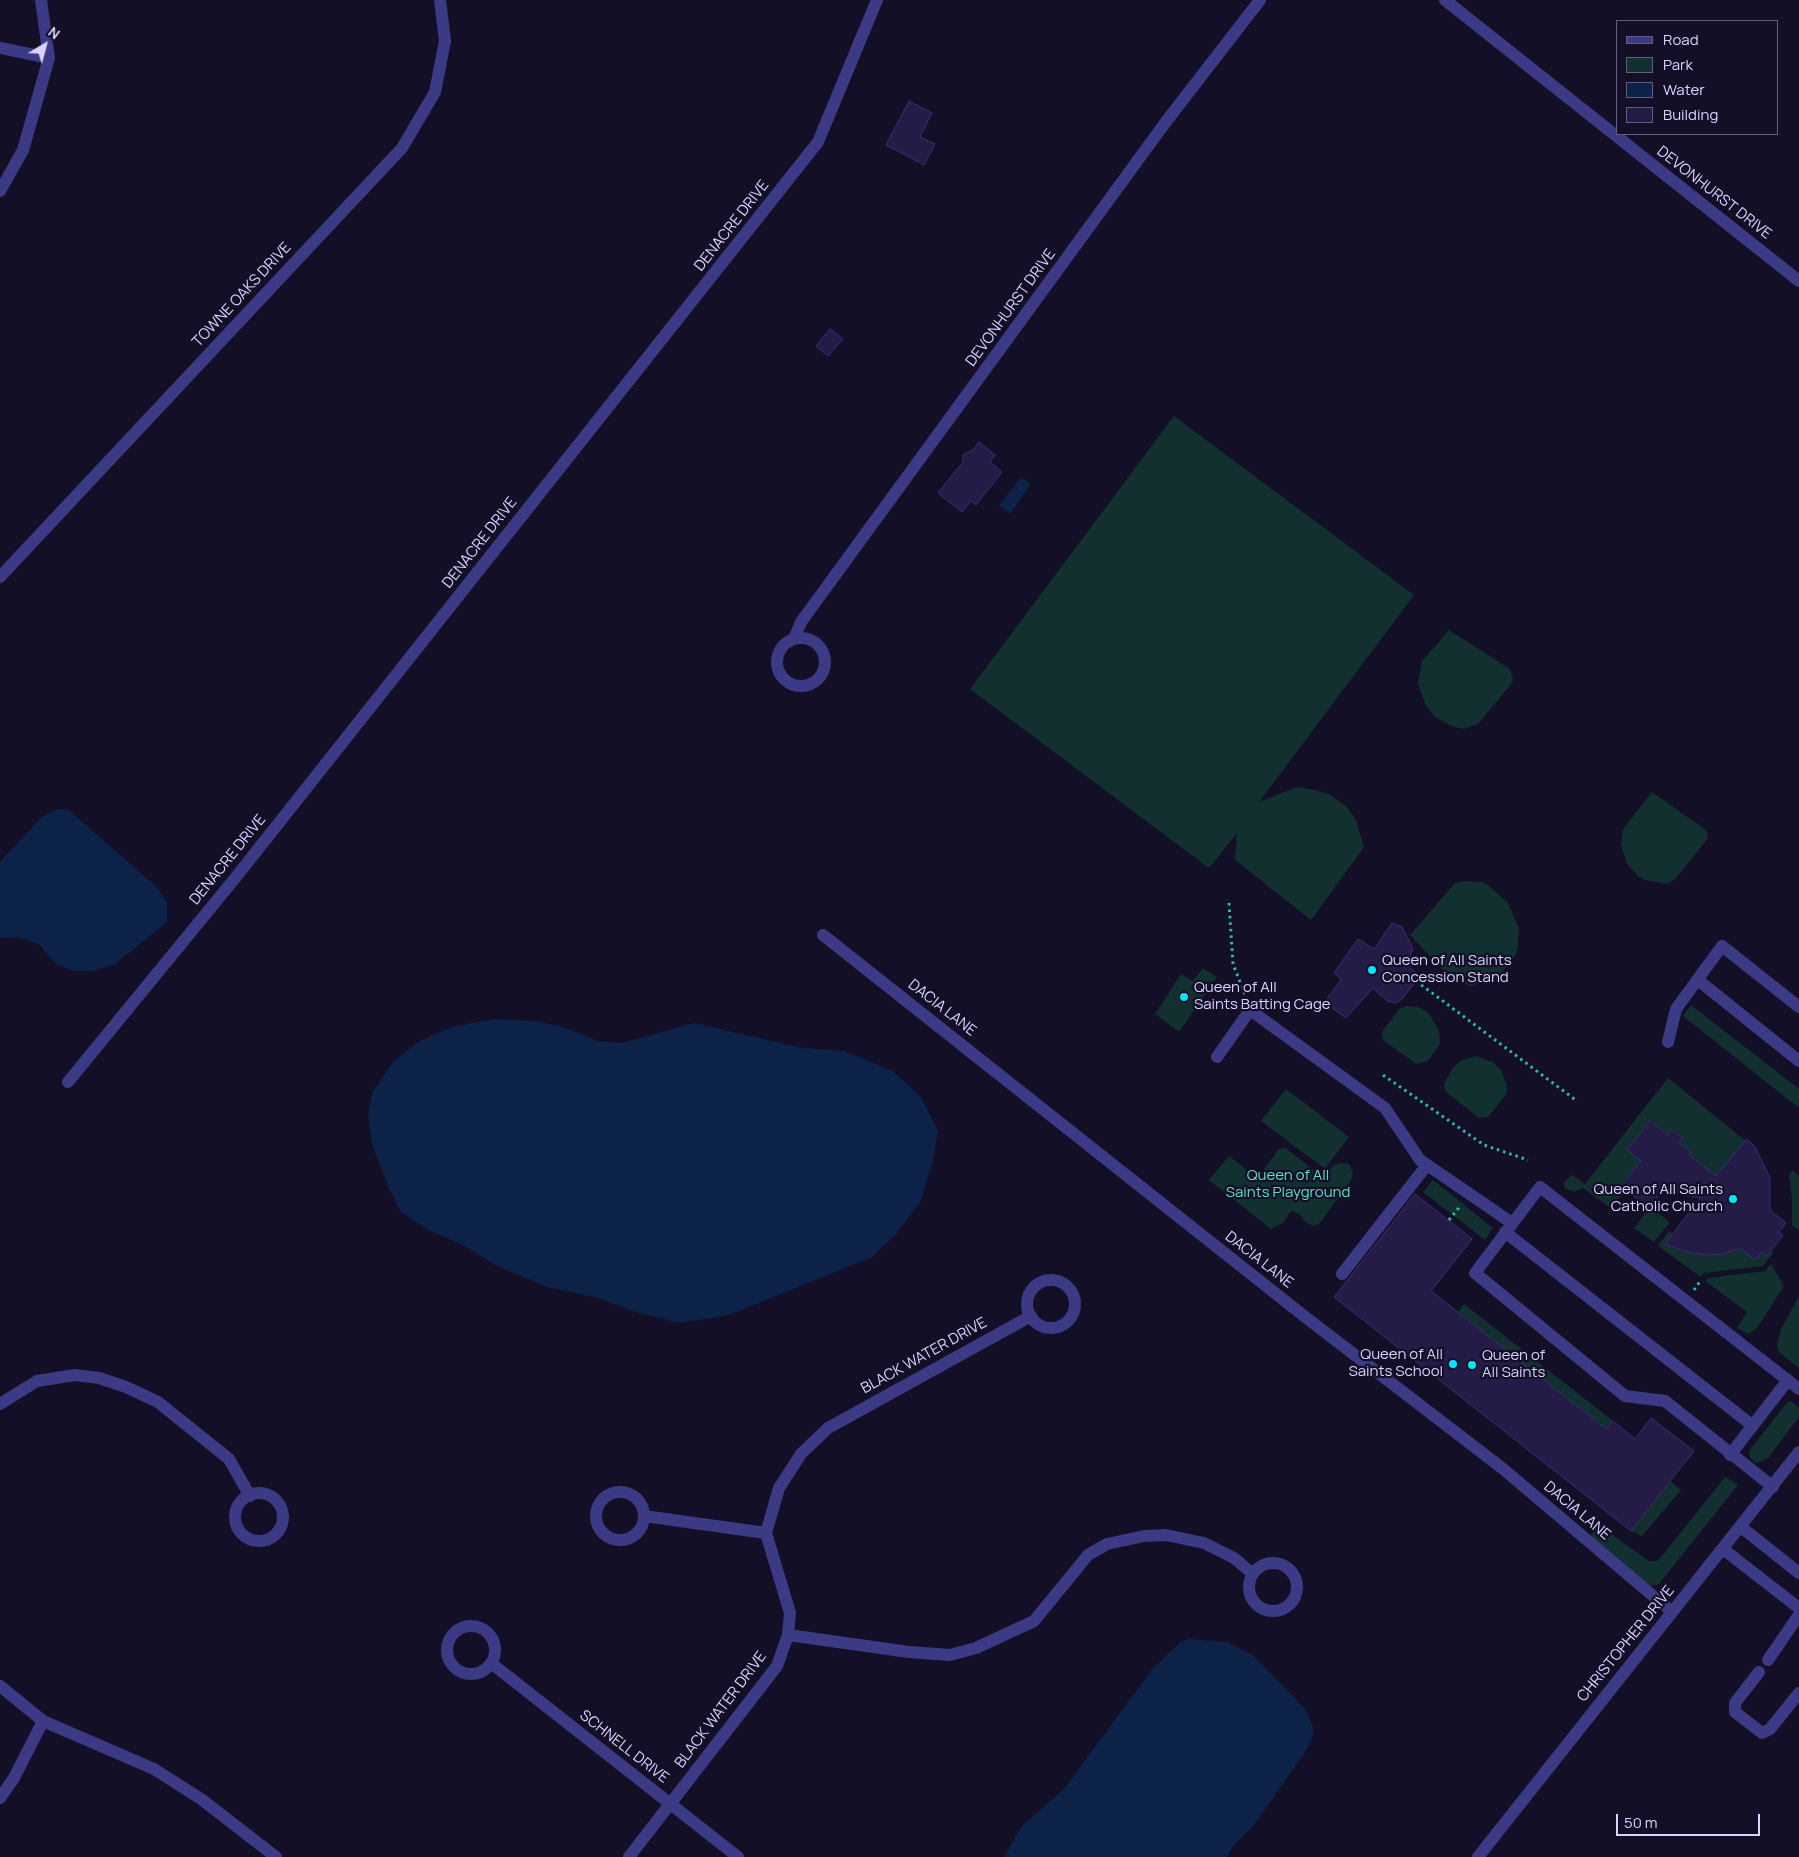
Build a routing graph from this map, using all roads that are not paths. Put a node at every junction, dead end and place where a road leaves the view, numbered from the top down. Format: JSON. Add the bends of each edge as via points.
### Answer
{"nodes":[{"id":1,"x":41,"y":0,"type":"edge"},
{"id":2,"x":877,"y":0,"type":"edge"},
{"id":3,"x":1260,"y":0,"type":"edge"},
{"id":4,"x":1445,"y":0,"type":"edge"},
{"id":5,"x":445,"y":1,"type":"edge"},
{"id":6,"x":0,"y":48,"type":"edge"},
{"id":7,"x":49,"y":58,"type":"junction"},
{"id":8,"x":0,"y":191,"type":"edge"},
{"id":9,"x":1799,"y":281,"type":"edge"},
{"id":10,"x":0,"y":577,"type":"edge"},
{"id":11,"x":794,"y":639,"type":"dead end"},
{"id":12,"x":824,"y":935,"type":"dead end"},
{"id":13,"x":1698,"y":980,"type":"junction"},
{"id":14,"x":1799,"y":1007,"type":"edge"},
{"id":15,"x":1668,"y":1042,"type":"dead end"},
{"id":16,"x":1217,"y":1057,"type":"dead end"},
{"id":17,"x":1799,"y":1061,"type":"edge"},
{"id":18,"x":68,"y":1082,"type":"dead end"},
{"id":19,"x":1428,"y":1165,"type":"junction"},
{"id":20,"x":1509,"y":1228,"type":"junction"},
{"id":21,"x":1342,"y":1274,"type":"dead end"},
{"id":22,"x":1031,"y":1316,"type":"dead end"},
{"id":23,"x":1788,"y":1380,"type":"junction"},
{"id":24,"x":1799,"y":1389,"type":"edge"},
{"id":25,"x":0,"y":1404,"type":"edge"},
{"id":26,"x":1753,"y":1426,"type":"junction"},
{"id":27,"x":1799,"y":1452,"type":"edge"},
{"id":28,"x":1730,"y":1455,"type":"junction"},
{"id":29,"x":1773,"y":1487,"type":"junction"},
{"id":30,"x":250,"y":1496,"type":"dead end"},
{"id":31,"x":644,"y":1516,"type":"dead end"},
{"id":32,"x":1741,"y":1527,"type":"junction"},
{"id":33,"x":766,"y":1533,"type":"junction"},
{"id":34,"x":1724,"y":1549,"type":"junction"},
{"id":35,"x":1799,"y":1573,"type":"edge"},
{"id":36,"x":1253,"y":1574,"type":"dead end"},
{"id":37,"x":1799,"y":1608,"type":"edge"},
{"id":38,"x":1672,"y":1612,"type":"junction"},
{"id":39,"x":1799,"y":1615,"type":"edge"},
{"id":40,"x":788,"y":1635,"type":"junction"},
{"id":41,"x":1768,"y":1660,"type":"dead end"},
{"id":42,"x":491,"y":1663,"type":"dead end"},
{"id":43,"x":1759,"y":1672,"type":"dead end"},
{"id":44,"x":0,"y":1686,"type":"edge"},
{"id":45,"x":1799,"y":1693,"type":"edge"},
{"id":46,"x":43,"y":1722,"type":"junction"},
{"id":47,"x":0,"y":1798,"type":"edge"},
{"id":48,"x":671,"y":1804,"type":"junction"},
{"id":49,"x":276,"y":1857,"type":"edge"},
{"id":50,"x":629,"y":1857,"type":"edge"},
{"id":51,"x":738,"y":1857,"type":"edge"},
{"id":52,"x":1478,"y":1857,"type":"edge"}],
"edges":[{"from":1,"to":7,"type":"street"},
{"from":2,"to":18,"type":"street","name":"DENACRE DRIVE","via":[[818,142],[236,877]]},
{"from":3,"to":11,"type":"street","name":"DEVONHURST DRIVE","via":[[1165,123],[801,622]]},
{"from":4,"to":9,"type":"street","name":"DEVONHURST DRIVE"},
{"from":5,"to":10,"type":"street","name":"TOWNE OAKS DRIVE","via":[[445,41],[435,92],[402,148]]},
{"from":6,"to":7,"type":"street"},
{"from":7,"to":8,"type":"street","via":[[23,150]]},
{"from":12,"to":38,"type":"street","name":"DACIA LANE","via":[[1304,1316],[1502,1468]]},
{"from":13,"to":14,"type":"street","via":[[1722,946]]},
{"from":13,"to":15,"type":"street","via":[[1676,1009]]},
{"from":13,"to":17,"type":"street"},
{"from":16,"to":19,"type":"street","via":[[1250,1010],[1385,1108],[1420,1160]]},
{"from":19,"to":20,"type":"street"},
{"from":19,"to":21,"type":"street"},
{"from":20,"to":23,"type":"street","via":[[1540,1186]]},
{"from":20,"to":26,"type":"street"},
{"from":20,"to":28,"type":"street","via":[[1475,1273],[1625,1396],[1665,1401]]},
{"from":22,"to":33,"type":"street","name":"BLACK WATER DRIVE","via":[[828,1428],[802,1454],[779,1488]]},
{"from":23,"to":24,"type":"street"},
{"from":23,"to":26,"type":"street"},
{"from":25,"to":30,"type":"street","via":[[37,1381],[75,1375],[99,1378],[126,1387],[158,1402],[229,1459]]},
{"from":26,"to":28,"type":"street"},
{"from":27,"to":29,"type":"street","name":"CHRISTOPHER DRIVE"},
{"from":28,"to":29,"type":"street"},
{"from":29,"to":32,"type":"street","name":"CHRISTOPHER DRIVE"},
{"from":31,"to":33,"type":"street"},
{"from":32,"to":34,"type":"street","name":"CHRISTOPHER DRIVE"},
{"from":32,"to":35,"type":"street"},
{"from":33,"to":40,"type":"street","name":"BLACK WATER DRIVE","via":[[790,1613]]},
{"from":34,"to":37,"type":"street"},
{"from":34,"to":38,"type":"street","name":"CHRISTOPHER DRIVE"},
{"from":36,"to":40,"type":"street","via":[[1234,1558],[1204,1543],[1166,1534],[1144,1536],[1107,1544],[1088,1555],[1034,1620],[976,1648],[950,1655],[917,1653]]},
{"from":38,"to":52,"type":"street","name":"CHRISTOPHER DRIVE"},
{"from":39,"to":41,"type":"street"},
{"from":40,"to":48,"type":"street","name":"BLACK WATER DRIVE","via":[[777,1666]]},
{"from":42,"to":48,"type":"street","name":"SCHNELL DRIVE"},
{"from":43,"to":45,"type":"street","via":[[1735,1703],[1735,1712],[1762,1732],[1770,1729]]},
{"from":44,"to":46,"type":"street"},
{"from":46,"to":47,"type":"street"},
{"from":46,"to":49,"type":"street","via":[[154,1769],[201,1799]]},
{"from":48,"to":50,"type":"street","name":"BLACK WATER DRIVE"},
{"from":48,"to":51,"type":"street","name":"SCHNELL DRIVE"}]}
